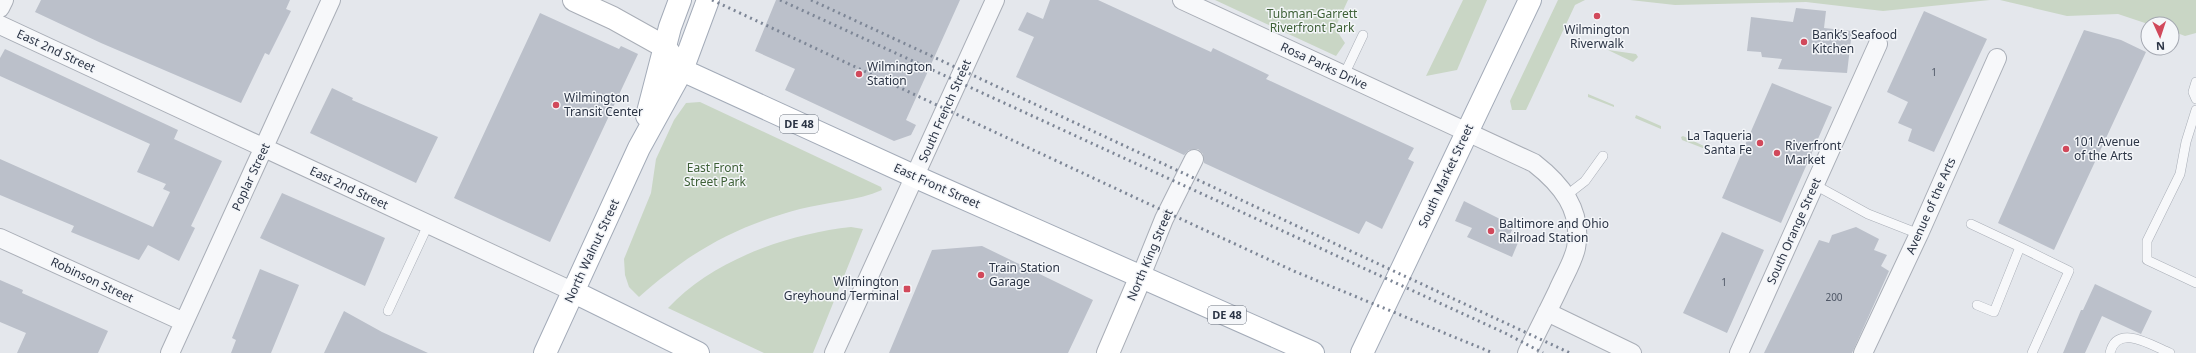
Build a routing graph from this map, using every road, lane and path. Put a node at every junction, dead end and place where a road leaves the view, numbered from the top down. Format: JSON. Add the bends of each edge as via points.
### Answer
{"nodes":[{"id":1,"x":4,"y":0,"type":"edge"},
{"id":2,"x":331,"y":0,"type":"edge"},
{"id":3,"x":574,"y":0,"type":"edge"},
{"id":4,"x":680,"y":0,"type":"edge"},
{"id":5,"x":708,"y":0,"type":"edge"},
{"id":6,"x":995,"y":0,"type":"edge"},
{"id":7,"x":1182,"y":0,"type":"edge"},
{"id":8,"x":1530,"y":0,"type":"edge"},
{"id":9,"x":0,"y":8,"type":"edge"},
{"id":10,"x":0,"y":25,"type":"edge"},
{"id":11,"x":1364,"y":35,"type":"dead end"},
{"id":12,"x":1878,"y":44,"type":"dead end"},
{"id":13,"x":665,"y":47,"type":"junction"},
{"id":14,"x":1997,"y":58,"type":"dead end"},
{"id":15,"x":682,"y":70,"type":"junction"},
{"id":16,"x":1344,"y":75,"type":"junction"},
{"id":17,"x":2196,"y":82,"type":"edge"},
{"id":18,"x":2196,"y":100,"type":"edge"},
{"id":19,"x":2196,"y":110,"type":"edge"},
{"id":20,"x":1467,"y":132,"type":"junction"},
{"id":21,"x":639,"y":148,"type":"junction"},
{"id":22,"x":265,"y":149,"type":"junction"},
{"id":23,"x":1602,"y":156,"type":"dead end"},
{"id":24,"x":1194,"y":159,"type":"dead end"},
{"id":25,"x":916,"y":177,"type":"junction"},
{"id":26,"x":1815,"y":185,"type":"junction"},
{"id":27,"x":1567,"y":195,"type":"junction"},
{"id":28,"x":1971,"y":224,"type":"dead end"},
{"id":29,"x":428,"y":225,"type":"junction"},
{"id":30,"x":1919,"y":234,"type":"junction"},
{"id":31,"x":0,"y":238,"type":"edge"},
{"id":32,"x":2020,"y":247,"type":"junction"},
{"id":33,"x":1141,"y":276,"type":"junction"},
{"id":34,"x":2196,"y":284,"type":"edge"},
{"id":35,"x":574,"y":292,"type":"junction"},
{"id":36,"x":1977,"y":305,"type":"dead end"},
{"id":37,"x":388,"y":312,"type":"dead end"},
{"id":38,"x":1547,"y":312,"type":"junction"},
{"id":39,"x":184,"y":322,"type":"junction"},
{"id":40,"x":170,"y":353,"type":"edge"},
{"id":41,"x":545,"y":353,"type":"edge"},
{"id":42,"x":698,"y":353,"type":"edge"},
{"id":43,"x":834,"y":353,"type":"edge"},
{"id":44,"x":1108,"y":353,"type":"edge"},
{"id":45,"x":1314,"y":353,"type":"edge"},
{"id":46,"x":1362,"y":353,"type":"edge"},
{"id":47,"x":1527,"y":353,"type":"edge"},
{"id":48,"x":1632,"y":353,"type":"edge"},
{"id":49,"x":1739,"y":353,"type":"edge"},
{"id":50,"x":1863,"y":353,"type":"edge"},
{"id":51,"x":2032,"y":353,"type":"edge"},
{"id":52,"x":2110,"y":353,"type":"edge"},
{"id":53,"x":2170,"y":353,"type":"edge"}],
"edges":[{"from":1,"to":9,"type":"street"},
{"from":2,"to":22,"type":"street","name":"Poplar Street"},
{"from":3,"to":13,"type":"main road","name":"East Front Street"},
{"from":4,"to":13,"type":"main road","name":"North Walnut Street"},
{"from":5,"to":15,"type":"main road","name":"North Walnut Street"},
{"from":6,"to":25,"type":"street","name":"South French Street"},
{"from":7,"to":16,"type":"street","name":"Rosa Parks Drive"},
{"from":8,"to":20,"type":"main road","name":"South Market Street"},
{"from":10,"to":22,"type":"street","name":"East 2nd Street"},
{"from":11,"to":16,"type":"lane"},
{"from":12,"to":26,"type":"street","name":"South Orange Street"},
{"from":13,"to":15,"type":"main road","name":"East Front Street"},
{"from":13,"to":21,"type":"main road","name":"North Walnut Street"},
{"from":14,"to":30,"type":"street","name":"Avenue of the Arts"},
{"from":15,"to":21,"type":"main road","name":"North Walnut Street"},
{"from":15,"to":25,"type":"main road","name":"East Front Street","number":"DE 48"},
{"from":16,"to":20,"type":"street","name":"Rosa Parks Drive"},
{"from":17,"to":18,"type":"lane","via":[[2193,92]]},
{"from":19,"to":34,"type":"lane","via":[[2180,174],[2147,241],[2147,260]]},
{"from":20,"to":27,"type":"street","name":"Rosa Parks Drive","via":[[1534,163],[1553,178]]},
{"from":20,"to":46,"type":"main road","name":"South Market Street"},
{"from":21,"to":35,"type":"main road","name":"North Walnut Street"},
{"from":22,"to":29,"type":"street","name":"East 2nd Street"},
{"from":22,"to":39,"type":"street","name":"Poplar Street"},
{"from":23,"to":27,"type":"lane","via":[[1585,181]]},
{"from":24,"to":33,"type":"street","name":"North King Street","via":[[1164,219]]},
{"from":25,"to":33,"type":"main road","name":"East Front Street","number":"DE 48"},
{"from":25,"to":43,"type":"street","name":"South French Street"},
{"from":26,"to":30,"type":"lane","via":[[1868,214]]},
{"from":26,"to":49,"type":"street","name":"South Orange Street"},
{"from":27,"to":38,"type":"street","via":[[1574,215],[1576,248]]},
{"from":28,"to":32,"type":"lane"},
{"from":29,"to":35,"type":"street","name":"East 2nd Street"},
{"from":29,"to":37,"type":"lane"},
{"from":30,"to":50,"type":"street","name":"Avenue of the Arts"},
{"from":31,"to":39,"type":"street","name":"Robinson Street"},
{"from":32,"to":36,"type":"lane","via":[[1994,312]]},
{"from":32,"to":51,"type":"lane","via":[[2069,271]]},
{"from":33,"to":44,"type":"main road","name":"North King Street"},
{"from":33,"to":45,"type":"main road","name":"East Front Street","number":"DE 48"},
{"from":35,"to":41,"type":"main road","name":"North Walnut Street"},
{"from":35,"to":42,"type":"main road","name":"East 2nd Street"},
{"from":38,"to":47,"type":"street"},
{"from":38,"to":48,"type":"street"},
{"from":39,"to":40,"type":"street","name":"Poplar Street"},
{"from":52,"to":53,"type":"lane","via":[[2115,341],[2121,337],[2132,338]]}]}
